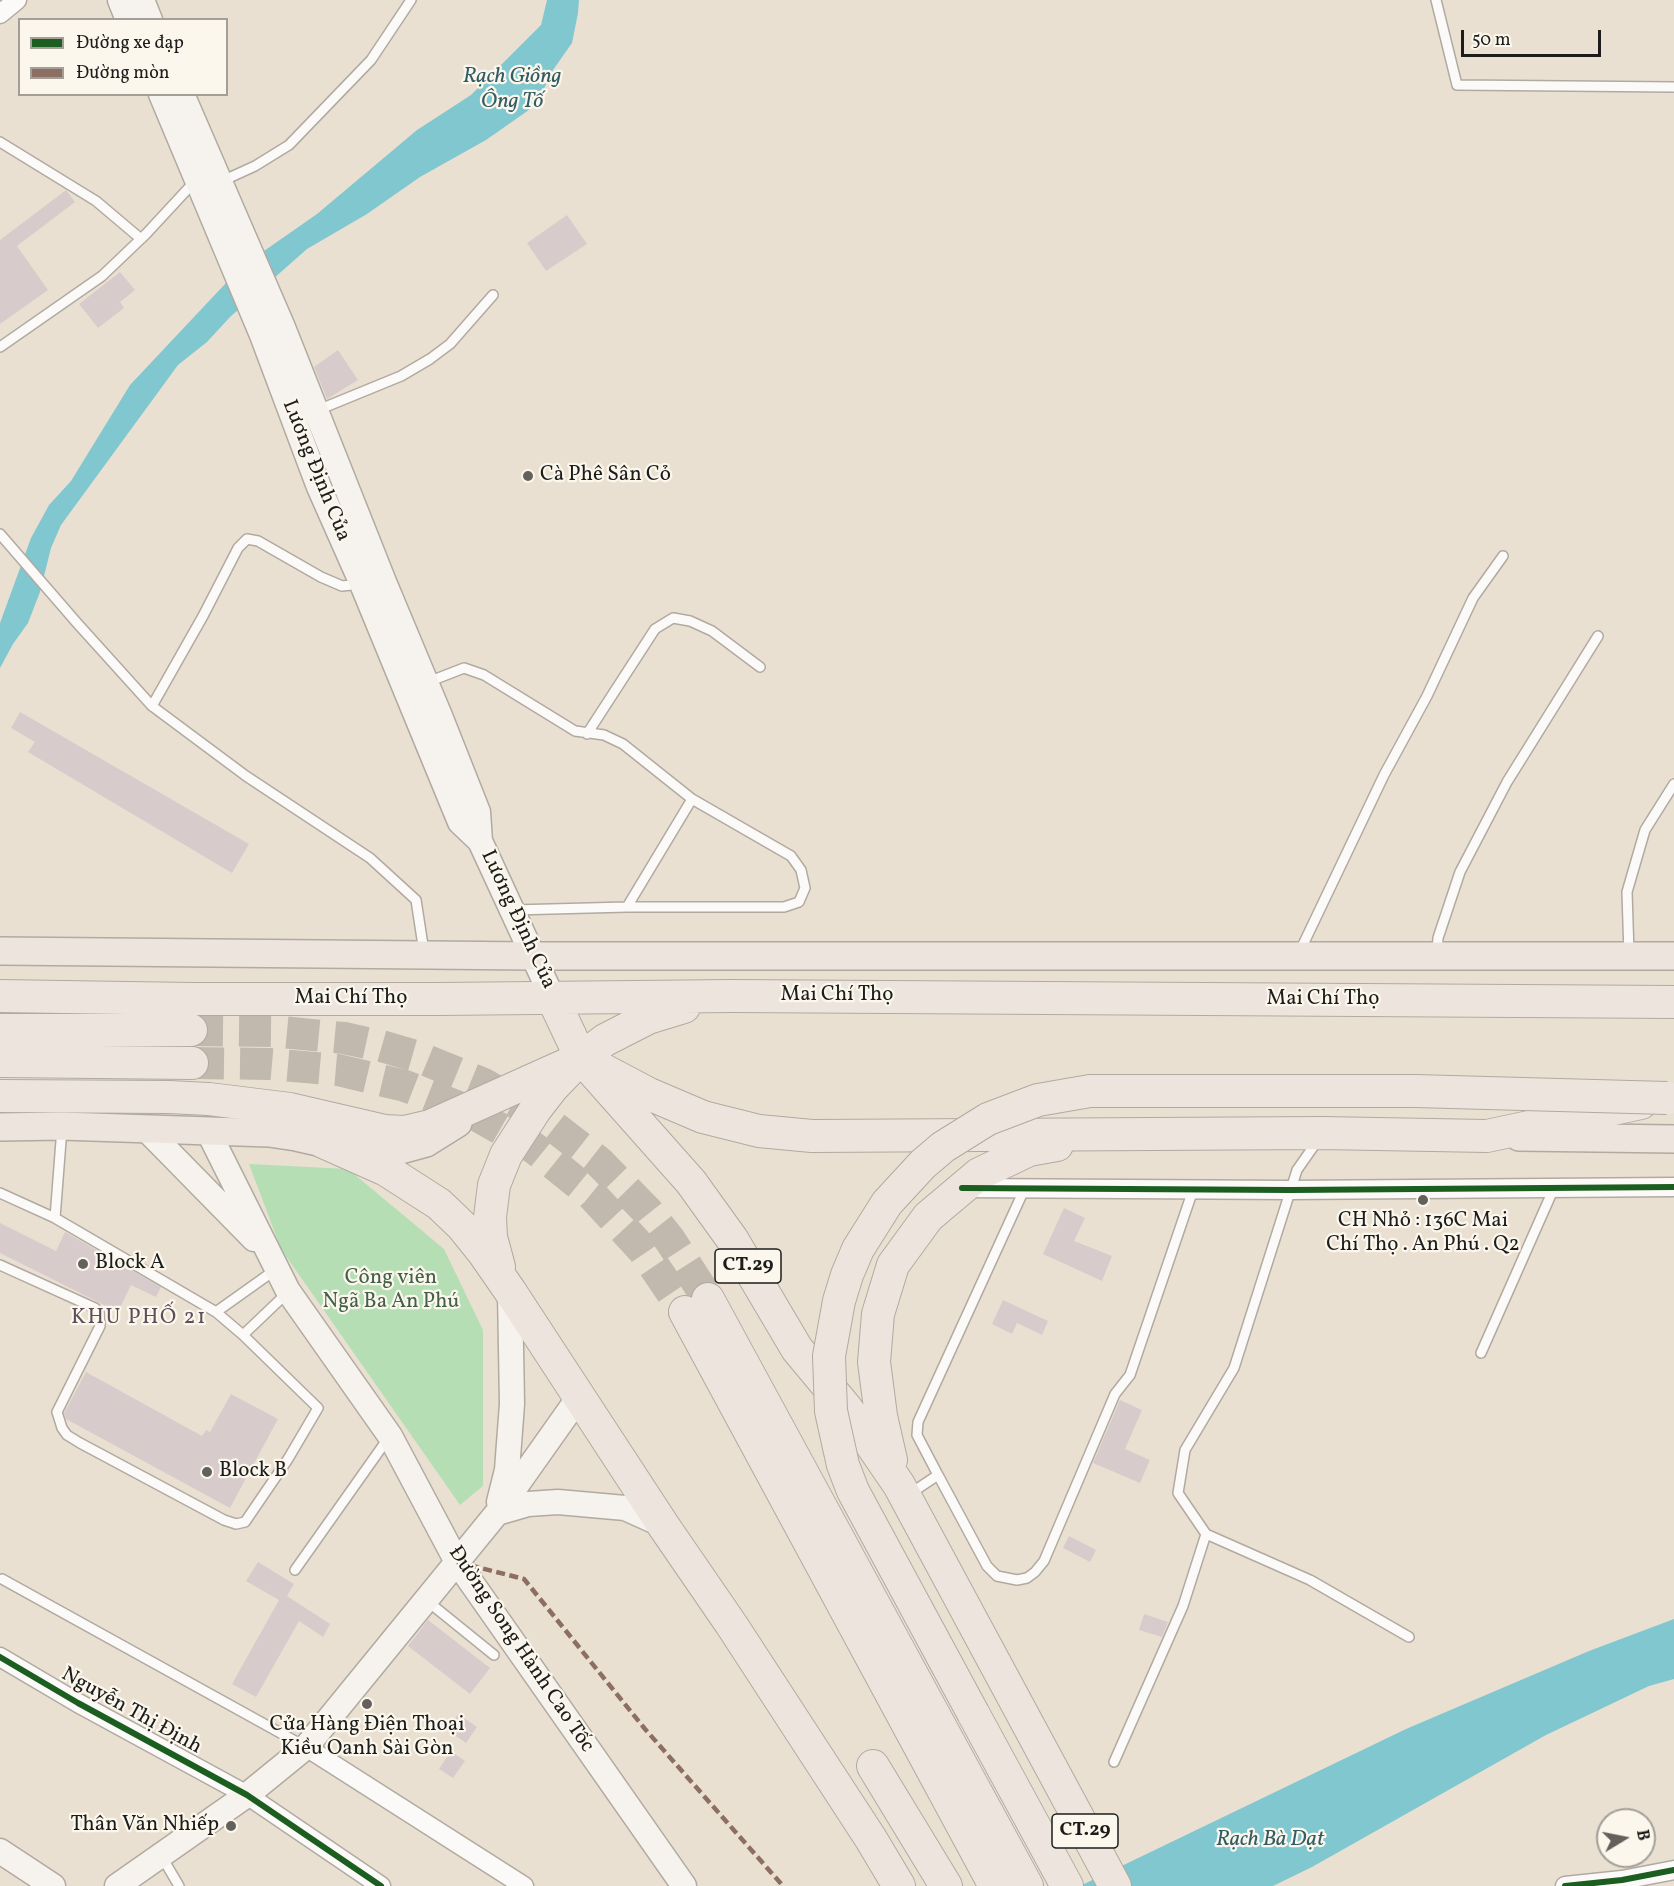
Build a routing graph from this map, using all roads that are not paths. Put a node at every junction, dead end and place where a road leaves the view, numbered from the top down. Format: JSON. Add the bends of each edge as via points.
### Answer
{"nodes":[{"id":1,"x":17,"y":0,"type":"edge"},
{"id":2,"x":120,"y":0,"type":"edge"},
{"id":3,"x":142,"y":0,"type":"edge"},
{"id":4,"x":411,"y":0,"type":"edge"},
{"id":5,"x":1436,"y":0,"type":"edge"},
{"id":6,"x":0,"y":14,"type":"edge"},
{"id":7,"x":127,"y":18,"type":"edge"},
{"id":8,"x":149,"y":18,"type":"edge"},
{"id":9,"x":1674,"y":87,"type":"edge"},
{"id":10,"x":162,"y":96,"type":"edge"},
{"id":11,"x":183,"y":96,"type":"edge"},
{"id":12,"x":0,"y":142,"type":"edge"},
{"id":13,"x":208,"y":180,"type":"junction"},
{"id":14,"x":141,"y":238,"type":"junction"},
{"id":15,"x":493,"y":295,"type":"dead end"},
{"id":16,"x":272,"y":330,"type":"junction"},
{"id":17,"x":0,"y":348,"type":"edge"},
{"id":18,"x":317,"y":410,"type":"junction"},
{"id":19,"x":0,"y":534,"type":"edge"},
{"id":20,"x":1503,"y":556,"type":"dead end"},
{"id":21,"x":362,"y":584,"type":"junction"},
{"id":22,"x":1598,"y":636,"type":"dead end"},
{"id":23,"x":760,"y":667,"type":"dead end"},
{"id":24,"x":426,"y":683,"type":"junction"},
{"id":25,"x":152,"y":706,"type":"junction"},
{"id":26,"x":587,"y":734,"type":"junction"},
{"id":27,"x":1674,"y":784,"type":"edge"},
{"id":28,"x":692,"y":799,"type":"junction"},
{"id":29,"x":480,"y":841,"type":"junction"},
{"id":30,"x":627,"y":907,"type":"junction"},
{"id":31,"x":512,"y":910,"type":"junction"},
{"id":32,"x":0,"y":951,"type":"edge"},
{"id":33,"x":424,"y":954,"type":"junction"},
{"id":34,"x":533,"y":956,"type":"junction"},
{"id":35,"x":1298,"y":956,"type":"junction"},
{"id":36,"x":1436,"y":956,"type":"junction"},
{"id":37,"x":1629,"y":956,"type":"junction"},
{"id":38,"x":1674,"y":956,"type":"edge"},
{"id":39,"x":0,"y":996,"type":"edge"},
{"id":40,"x":732,"y":996,"type":"junction"},
{"id":41,"x":554,"y":999,"type":"junction"},
{"id":42,"x":1674,"y":1002,"type":"edge"},
{"id":43,"x":0,"y":1030,"type":"edge"},
{"id":44,"x":191,"y":1030,"type":"tunnel mouth"},
{"id":45,"x":581,"y":1058,"type":"junction"},
{"id":46,"x":0,"y":1061,"type":"edge"},
{"id":47,"x":192,"y":1063,"type":"tunnel mouth"},
{"id":48,"x":0,"y":1096,"type":"edge"},
{"id":49,"x":1670,"y":1098,"type":"edge"},
{"id":50,"x":485,"y":1102,"type":"junction"},
{"id":51,"x":0,"y":1126,"type":"edge"},
{"id":52,"x":62,"y":1126,"type":"junction"},
{"id":53,"x":147,"y":1129,"type":"junction"},
{"id":54,"x":208,"y":1131,"type":"junction"},
{"id":55,"x":1322,"y":1133,"type":"junction"},
{"id":56,"x":1110,"y":1134,"type":"junction"},
{"id":57,"x":1487,"y":1136,"type":"junction"},
{"id":58,"x":1674,"y":1139,"type":"edge"},
{"id":59,"x":323,"y":1142,"type":"junction"},
{"id":60,"x":1674,"y":1187,"type":"edge"},
{"id":61,"x":962,"y":1188,"type":"junction"},
{"id":62,"x":1554,"y":1188,"type":"junction"},
{"id":63,"x":1024,"y":1190,"type":"junction"},
{"id":64,"x":1193,"y":1190,"type":"junction"},
{"id":65,"x":1290,"y":1190,"type":"junction"},
{"id":66,"x":0,"y":1193,"type":"edge"},
{"id":67,"x":55,"y":1218,"type":"junction"},
{"id":68,"x":274,"y":1262,"type":"junction"},
{"id":69,"x":0,"y":1265,"type":"edge"},
{"id":70,"x":288,"y":1291,"type":"junction"},
{"id":71,"x":510,"y":1291,"type":"junction"},
{"id":72,"x":697,"y":1305,"type":"tunnel mouth"},
{"id":73,"x":216,"y":1312,"type":"junction"},
{"id":74,"x":243,"y":1335,"type":"junction"},
{"id":75,"x":1481,"y":1353,"type":"dead end"},
{"id":76,"x":579,"y":1397,"type":"junction"},
{"id":77,"x":390,"y":1436,"type":"junction"},
{"id":78,"x":938,"y":1475,"type":"junction"},
{"id":79,"x":902,"y":1491,"type":"junction"},
{"id":80,"x":497,"y":1513,"type":"junction"},
{"id":81,"x":663,"y":1525,"type":"junction"},
{"id":82,"x":1206,"y":1534,"type":"junction"},
{"id":83,"x":457,"y":1562,"type":"junction"},
{"id":84,"x":295,"y":1570,"type":"dead end"},
{"id":85,"x":2,"y":1579,"type":"dead end"},
{"id":86,"x":426,"y":1600,"type":"junction"},
{"id":87,"x":1409,"y":1637,"type":"dead end"},
{"id":88,"x":494,"y":1655,"type":"dead end"},
{"id":89,"x":0,"y":1657,"type":"edge"},
{"id":90,"x":930,"y":1736,"type":"junction"},
{"id":91,"x":306,"y":1747,"type":"junction"},
{"id":92,"x":1114,"y":1762,"type":"dead end"},
{"id":93,"x":873,"y":1766,"type":"dead end"},
{"id":94,"x":248,"y":1795,"type":"junction"},
{"id":95,"x":0,"y":1851,"type":"edge"},
{"id":96,"x":160,"y":1855,"type":"junction"},
{"id":97,"x":1674,"y":1870,"type":"edge"},
{"id":98,"x":53,"y":1886,"type":"edge"},
{"id":99,"x":117,"y":1886,"type":"edge"},
{"id":100,"x":179,"y":1886,"type":"edge"},
{"id":101,"x":381,"y":1886,"type":"edge"},
{"id":102,"x":524,"y":1886,"type":"edge"},
{"id":103,"x":684,"y":1886,"type":"edge"},
{"id":104,"x":899,"y":1886,"type":"edge"},
{"id":105,"x":946,"y":1886,"type":"edge"},
{"id":106,"x":995,"y":1886,"type":"edge"},
{"id":107,"x":1027,"y":1886,"type":"edge"},
{"id":108,"x":1067,"y":1886,"type":"edge"},
{"id":109,"x":1114,"y":1886,"type":"edge"},
{"id":110,"x":1564,"y":1886,"type":"edge"}],
"edges":[{"from":1,"to":6,"type":"street"},
{"from":2,"to":7,"type":"main road"},
{"from":3,"to":8,"type":"main road"},
{"from":4,"to":13,"type":"lane","via":[[371,60],[289,145],[255,166]]},
{"from":5,"to":9,"type":"lane","via":[[1457,86]]},
{"from":10,"to":13,"type":"main road","name":"Lương Định Của"},
{"from":11,"to":13,"type":"main road","name":"Lương Định Của"},
{"from":12,"to":14,"type":"lane","via":[[96,201]]},
{"from":13,"to":14,"type":"lane"},
{"from":13,"to":16,"type":"main road","name":"Lương Định Của"},
{"from":14,"to":17,"type":"lane","via":[[102,276]]},
{"from":15,"to":18,"type":"lane","via":[[450,344],[430,359],[401,376]]},
{"from":16,"to":18,"type":"main road","name":"Lương Định Của"},
{"from":16,"to":21,"type":"main road","name":"Lương Định Của","via":[[320,488]]},
{"from":18,"to":24,"type":"main road","name":"Lương Định Của"},
{"from":19,"to":25,"type":"lane"},
{"from":20,"to":35,"type":"lane","via":[[1473,598]]},
{"from":21,"to":25,"type":"lane","via":[[342,586],[258,541],[247,539],[238,548]]},
{"from":21,"to":29,"type":"main road","name":"Lương Định Của","via":[[460,822]]},
{"from":22,"to":36,"type":"lane","via":[[1507,782],[1460,872],[1438,938]]},
{"from":23,"to":26,"type":"lane","via":[[712,631],[673,618],[655,629]]},
{"from":24,"to":26,"type":"lane","via":[[464,668],[484,675],[575,731]]},
{"from":24,"to":29,"type":"main road","name":"Lương Định Của","via":[[478,812]]},
{"from":25,"to":33,"type":"lane","via":[[246,776],[370,858],[416,900]]},
{"from":26,"to":28,"type":"lane","via":[[604,735],[623,744]]},
{"from":27,"to":37,"type":"lane","via":[[1645,830],[1628,892]]},
{"from":28,"to":30,"type":"lane"},
{"from":28,"to":30,"type":"lane","via":[[791,856],[801,870],[805,888],[799,902],[784,907]]},
{"from":29,"to":31,"type":"main road","name":"Lương Định Của"},
{"from":30,"to":31,"type":"lane"},
{"from":31,"to":34,"type":"main road","name":"Lương Định Của"},
{"from":32,"to":33,"type":"main road","name":"Mai Chí Thọ"},
{"from":33,"to":34,"type":"main road","name":"Mai Chí Thọ"},
{"from":34,"to":35,"type":"main road","name":"Mai Chí Thọ"},
{"from":34,"to":41,"type":"main road","name":"Lương Định Của"},
{"from":35,"to":36,"type":"main road","name":"Mai Chí Thọ"},
{"from":36,"to":37,"type":"main road","name":"Mai Chí Thọ"},
{"from":37,"to":38,"type":"main road","name":"Mai Chí Thọ"},
{"from":39,"to":41,"type":"highway","name":"Mai Chí Thọ"},
{"from":40,"to":41,"type":"highway","name":"Mai Chí Thọ"},
{"from":40,"to":42,"type":"highway","name":"Mai Chí Thọ"},
{"from":40,"to":45,"type":"highway","via":[[648,1018],[605,1040]]},
{"from":41,"to":45,"type":"highway"},
{"from":43,"to":44,"type":"highway"},
{"from":45,"to":50,"type":"highway"},
{"from":45,"to":56,"type":"highway","via":[[703,1117],[776,1133]]},
{"from":45,"to":71,"type":"highway","via":[[552,1088],[520,1132],[494,1185],[491,1237]]},
{"from":45,"to":79,"type":"highway","number":"CT.29","via":[[691,1182],[732,1239],[797,1349],[847,1409]]},
{"from":46,"to":47,"type":"highway"},
{"from":48,"to":50,"type":"highway","via":[[209,1099],[290,1109],[404,1132],[430,1126]]},
{"from":49,"to":57,"type":"highway"},
{"from":49,"to":108,"type":"highway","bridge":true,"via":[[1415,1091],[1116,1090],[1064,1094],[1012,1109],[965,1132],[923,1164],[887,1203],[858,1249],[839,1301],[830,1356],[831,1411],[843,1465],[865,1516]]},
{"from":50,"to":59,"type":"main road","via":[[439,1137],[413,1148],[369,1152]]},
{"from":51,"to":52,"type":"main road"},
{"from":52,"to":53,"type":"main road"},
{"from":52,"to":67,"type":"lane"},
{"from":53,"to":54,"type":"main road"},
{"from":53,"to":68,"type":"main road","name":"Đường Song Hành Cao Tốc"},
{"from":54,"to":59,"type":"main road","via":[[269,1133]]},
{"from":54,"to":68,"type":"main road","name":"Đường Song Hành Cao Tốc"},
{"from":55,"to":56,"type":"highway"},
{"from":55,"to":57,"type":"highway"},
{"from":55,"to":65,"type":"lane","via":[[1296,1170]]},
{"from":56,"to":61,"type":"highway","via":[[1029,1150],[979,1174]]},
{"from":57,"to":58,"type":"main road"},
{"from":59,"to":71,"type":"highway","via":[[387,1170],[439,1204],[462,1226]]},
{"from":60,"to":62,"type":"street"},
{"from":61,"to":63,"type":"street"},
{"from":61,"to":79,"type":"highway","via":[[928,1217],[893,1265],[878,1314],[874,1362],[886,1444]]},
{"from":62,"to":65,"type":"street"},
{"from":62,"to":75,"type":"lane"},
{"from":63,"to":64,"type":"street"},
{"from":63,"to":78,"type":"lane","via":[[918,1422],[917,1435]]},
{"from":64,"to":65,"type":"street"},
{"from":64,"to":78,"type":"lane","via":[[1130,1376],[1115,1395],[1044,1561],[1035,1572],[1027,1578],[1009,1580],[997,1576],[987,1566]]},
{"from":65,"to":82,"type":"lane","via":[[1234,1368],[1185,1450],[1178,1494]]},
{"from":66,"to":67,"type":"lane"},
{"from":67,"to":73,"type":"lane"},
{"from":68,"to":70,"type":"main road","name":"Đường Song Hành Cao Tốc"},
{"from":68,"to":73,"type":"lane"},
{"from":69,"to":74,"type":"lane","via":[[99,1313],[100,1326],[57,1412],[67,1434],[236,1524],[245,1522],[252,1513],[318,1408]]},
{"from":70,"to":74,"type":"lane"},
{"from":70,"to":77,"type":"main road","name":"Đường Song Hành Cao Tốc"},
{"from":71,"to":76,"type":"highway"},
{"from":71,"to":80,"type":"main road","via":[[512,1404],[507,1470]]},
{"from":72,"to":90,"type":"highway"},
{"from":73,"to":74,"type":"lane"},
{"from":76,"to":80,"type":"main road"},
{"from":76,"to":81,"type":"highway"},
{"from":77,"to":83,"type":"main road","name":"Đường Song Hành Cao Tốc"},
{"from":77,"to":84,"type":"lane"},
{"from":78,"to":79,"type":"lane"},
{"from":79,"to":109,"type":"highway","number":"CT.29"},
{"from":80,"to":81,"type":"main road","via":[[528,1504],[558,1502],[625,1508]]},
{"from":80,"to":83,"type":"main road"},
{"from":81,"to":104,"type":"highway"},
{"from":82,"to":87,"type":"lane","via":[[1310,1580]]},
{"from":82,"to":92,"type":"lane","via":[[1183,1606]]},
{"from":83,"to":86,"type":"main road"},
{"from":83,"to":103,"type":"main road","name":"Đường Song Hành Cao Tốc"},
{"from":85,"to":91,"type":"lane"},
{"from":86,"to":88,"type":"lane"},
{"from":86,"to":91,"type":"main road"},
{"from":89,"to":94,"type":"street","name":"Nguyễn Thị Định"},
{"from":90,"to":106,"type":"highway"},
{"from":90,"to":107,"type":"highway"},
{"from":91,"to":94,"type":"main road"},
{"from":91,"to":102,"type":"street"},
{"from":93,"to":105,"type":"highway"},
{"from":94,"to":96,"type":"main road"},
{"from":94,"to":101,"type":"street","name":"Nguyễn Thị Định"},
{"from":95,"to":98,"type":"main road"},
{"from":96,"to":99,"type":"main road"},
{"from":96,"to":100,"type":"lane"},
{"from":97,"to":110,"type":"street"}]}
